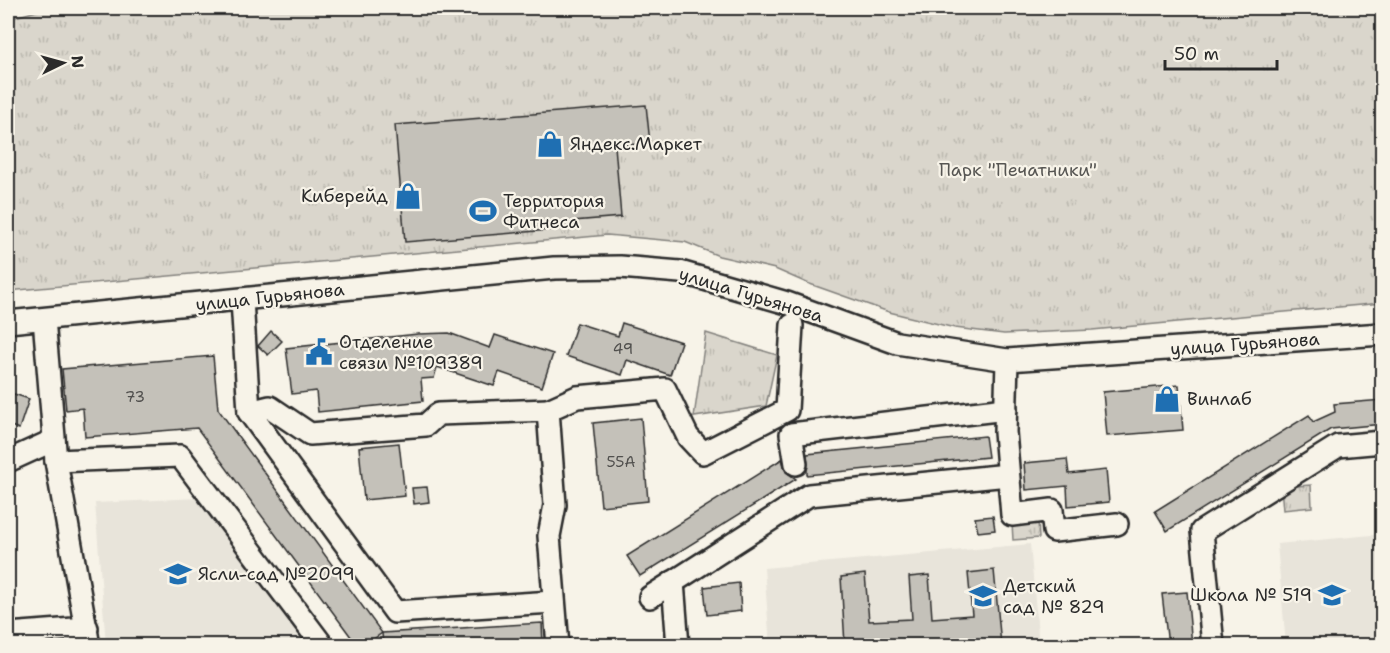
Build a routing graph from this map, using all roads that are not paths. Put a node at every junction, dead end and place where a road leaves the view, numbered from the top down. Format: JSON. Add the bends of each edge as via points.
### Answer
{"nodes":[{"id":1,"x":242,"y":300,"type":"junction"},
{"id":2,"x":44,"y":319,"type":"junction"},
{"id":3,"x":8,"y":322,"type":"edge"},
{"id":4,"x":792,"y":325,"type":"dead end"},
{"id":5,"x":1383,"y":334,"type":"edge"},
{"id":6,"x":1007,"y":360,"type":"junction"},
{"id":7,"x":1006,"y":409,"type":"junction"},
{"id":8,"x":549,"y":410,"type":"junction"},
{"id":9,"x":249,"y":412,"type":"junction"},
{"id":10,"x":54,"y":440,"type":"junction"},
{"id":11,"x":1383,"y":442,"type":"edge"},
{"id":12,"x":8,"y":461,"type":"edge"},
{"id":13,"x":56,"y":461,"type":"junction"},
{"id":14,"x":1008,"y":475,"type":"junction"},
{"id":15,"x":809,"y":495,"type":"junction"},
{"id":16,"x":1117,"y":524,"type":"dead end"},
{"id":17,"x":674,"y":582,"type":"junction"},
{"id":18,"x":650,"y":597,"type":"dead end"},
{"id":19,"x":553,"y":602,"type":"junction"},
{"id":20,"x":8,"y":634,"type":"edge"},
{"id":21,"x":88,"y":637,"type":"edge"},
{"id":22,"x":323,"y":645,"type":"edge"},
{"id":23,"x":558,"y":645,"type":"edge"},
{"id":24,"x":678,"y":645,"type":"edge"},
{"id":25,"x":1213,"y":645,"type":"edge"}],
"edges":[{"from":1,"to":2,"type":"street","name":"улица Гурьянова"},
{"from":1,"to":6,"type":"street","name":"улица Гурьянова","via":[[554,268],[620,267],[680,272],[787,303],[897,343]]},
{"from":1,"to":9,"type":"street"},
{"from":2,"to":3,"type":"street","name":"улица Гурьянова"},
{"from":2,"to":10,"type":"street"},
{"from":4,"to":8,"type":"street","via":[[787,410],[703,453],[687,437],[665,389],[577,397]]},
{"from":5,"to":6,"type":"street","name":"улица Гурьянова"},
{"from":6,"to":7,"type":"street"},
{"from":7,"to":14,"type":"street"},
{"from":7,"to":15,"type":"street","via":[[791,434],[797,468]]},
{"from":8,"to":9,"type":"street","via":[[438,414],[426,425],[310,434],[270,407]]},
{"from":8,"to":19,"type":"street","via":[[555,505],[549,536]]},
{"from":9,"to":19,"type":"street","via":[[395,612]]},
{"from":10,"to":12,"type":"street"},
{"from":10,"to":13,"type":"street"},
{"from":11,"to":25,"type":"street","via":[[1338,446],[1202,531]]},
{"from":13,"to":21,"type":"street"},
{"from":13,"to":22,"type":"street","via":[[180,456]]},
{"from":14,"to":15,"type":"street"},
{"from":14,"to":16,"type":"street","via":[[1012,515],[1052,510],[1054,531]]},
{"from":15,"to":17,"type":"street"},
{"from":17,"to":18,"type":"street"},
{"from":17,"to":24,"type":"street"},
{"from":19,"to":23,"type":"street"},
{"from":20,"to":21,"type":"street"}]}
